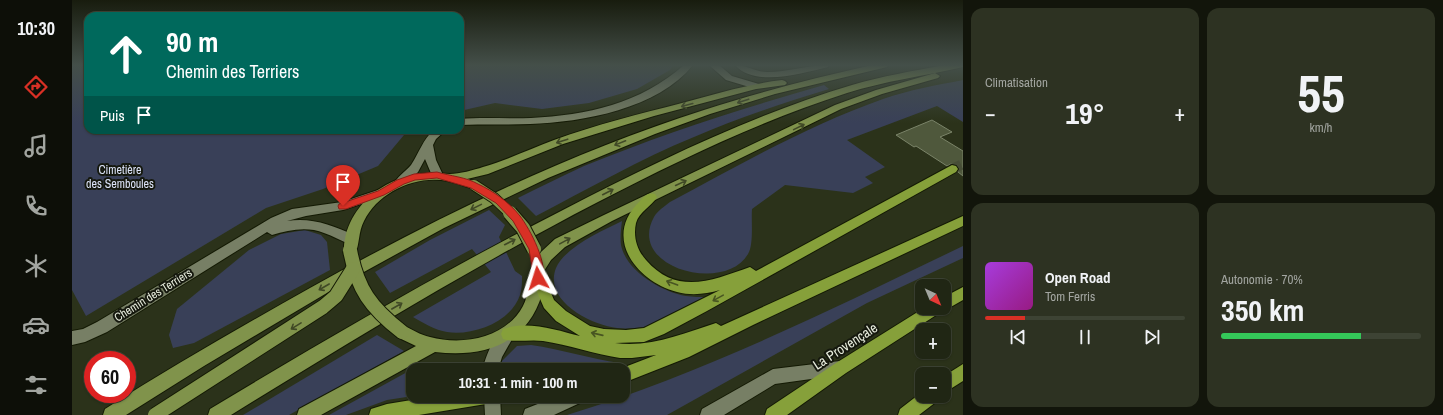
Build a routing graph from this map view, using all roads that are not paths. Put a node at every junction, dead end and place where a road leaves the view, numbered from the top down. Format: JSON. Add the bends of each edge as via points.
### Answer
{"nodes":[{"id":1,"x":666,"y":84,"type":"edge"},
{"id":2,"x":750,"y":84,"type":"edge"},
{"id":3,"x":770,"y":84,"type":"edge"},
{"id":4,"x":799,"y":84,"type":"edge"},
{"id":5,"x":868,"y":84,"type":"edge"},
{"id":6,"x":907,"y":84,"type":"edge"},
{"id":7,"x":756,"y":86,"type":"junction"},
{"id":8,"x":464,"y":122,"type":"edge"},
{"id":9,"x":436,"y":134,"type":"edge"},
{"id":10,"x":428,"y":145,"type":"junction"},
{"id":11,"x":952,"y":169,"type":"tunnel mouth"},
{"id":12,"x":437,"y":175,"type":"junction"},
{"id":13,"x":451,"y":178,"type":"junction"},
{"id":14,"x":400,"y":182,"type":"junction"},
{"id":15,"x":381,"y":193,"type":"junction"},
{"id":16,"x":651,"y":197,"type":"junction"},
{"id":17,"x":963,"y":221,"type":"edge"},
{"id":18,"x":350,"y":245,"type":"junction"},
{"id":19,"x":232,"y":247,"type":"junction"},
{"id":20,"x":801,"y":252,"type":"junction"},
{"id":21,"x":353,"y":269,"type":"junction"},
{"id":22,"x":538,"y":273,"type":"junction"},
{"id":23,"x":963,"y":293,"type":"edge"},
{"id":24,"x":951,"y":300,"type":"edge"},
{"id":25,"x":925,"y":315,"type":"edge"},
{"id":26,"x":748,"y":320,"type":"junction"},
{"id":27,"x":508,"y":334,"type":"junction"},
{"id":28,"x":78,"y":337,"type":"edge"},
{"id":29,"x":72,"y":344,"type":"edge"},
{"id":30,"x":433,"y":345,"type":"junction"},
{"id":31,"x":492,"y":363,"type":"edge"},
{"id":32,"x":841,"y":368,"type":"junction"},
{"id":33,"x":630,"y":372,"type":"edge"},
{"id":34,"x":963,"y":372,"type":"edge"},
{"id":35,"x":951,"y":380,"type":"edge"},
{"id":36,"x":443,"y":403,"type":"edge"},
{"id":37,"x":492,"y":403,"type":"edge"},
{"id":38,"x":562,"y":403,"type":"edge"},
{"id":39,"x":921,"y":403,"type":"edge"},
{"id":40,"x":111,"y":415,"type":"edge"},
{"id":41,"x":155,"y":415,"type":"edge"},
{"id":42,"x":216,"y":415,"type":"edge"},
{"id":43,"x":305,"y":415,"type":"edge"},
{"id":44,"x":377,"y":415,"type":"edge"},
{"id":45,"x":493,"y":415,"type":"edge"},
{"id":46,"x":531,"y":415,"type":"edge"},
{"id":47,"x":708,"y":415,"type":"edge"},
{"id":48,"x":773,"y":415,"type":"edge"},
{"id":49,"x":906,"y":415,"type":"edge"}],
"edges":[{"from":1,"to":8,"type":"street","via":[[628,104],[588,114],[530,121]]},
{"from":2,"to":7,"type":"street"},
{"from":3,"to":7,"type":"main road"},
{"from":4,"to":40,"type":"main road","one_way":true,"via":[[628,140],[530,181],[409,240],[334,281],[223,345]]},
{"from":42,"to":5,"type":"main road","one_way":true,"via":[[504,245],[685,154],[780,114],[845,90]]},
{"from":16,"to":6,"type":"main road","one_way":true,"via":[[851,102]]},
{"from":7,"to":13,"type":"main road","one_way":true,"via":[[559,142],[484,171]]},
{"from":9,"to":10,"type":"street"},
{"from":10,"to":12,"type":"street"},
{"from":10,"to":14,"type":"street","via":[[414,169]]},
{"from":11,"to":20,"type":"highway"},
{"from":12,"to":13,"type":"main road"},
{"from":12,"to":14,"type":"main road","via":[[414,177]]},
{"from":13,"to":22,"type":"main road","bridge":true,"via":[[474,185],[508,208],[534,249]]},
{"from":14,"to":15,"type":"main road"},
{"from":15,"to":18,"type":"main road","via":[[360,217]]},
{"from":15,"to":19,"type":"street","name":"Chemin des Terriers","via":[[343,206],[292,214],[275,221]]},
{"from":20,"to":16,"type":"highway","one_way":true,"via":[[744,276],[709,287],[688,288],[668,282],[648,271],[635,256],[630,244],[630,223],[636,212]]},
{"from":22,"to":16,"type":"main road","one_way":true,"via":[[546,256],[560,243]]},
{"from":17,"to":26,"type":"highway"},
{"from":18,"to":19,"type":"street","name":"Chemin des Terriers","via":[[314,224],[298,224],[270,230]]},
{"from":18,"to":21,"type":"main road","bridge":true},
{"from":19,"to":28,"type":"street","name":"Chemin des Terriers","via":[[123,315]]},
{"from":20,"to":22,"type":"highway","one_way":true,"via":[[665,326],[644,335],[632,336],[604,336],[587,332],[561,316],[549,304]]},
{"from":21,"to":30,"type":"main road","bridge":true,"via":[[359,286],[383,318],[402,332]]},
{"from":21,"to":41,"type":"main road","one_way":true,"bridge":true,"via":[[336,296],[323,307]]},
{"from":22,"to":27,"type":"main road","via":[[534,299],[525,317]]},
{"from":23,"to":24,"type":"highway"},
{"from":25,"to":32,"type":"highway","name":"La Provençale"},
{"from":26,"to":27,"type":"highway","via":[[645,350],[597,348],[532,333]]},
{"from":26,"to":33,"type":"highway","via":[[684,352]]},
{"from":27,"to":30,"type":"main road","via":[[482,345],[456,348]]},
{"from":27,"to":31,"type":"street","via":[[494,354]]},
{"from":28,"to":29,"type":"street","name":"Chemin des Terriers"},
{"from":30,"to":43,"type":"main road"},
{"from":32,"to":47,"type":"street","via":[[773,378]]},
{"from":32,"to":48,"type":"highway","name":"La Provençale"},
{"from":34,"to":35,"type":"highway"},
{"from":36,"to":44,"type":"highway"},
{"from":37,"to":45,"type":"street"},
{"from":38,"to":46,"type":"street"},
{"from":39,"to":49,"type":"highway"}]}
